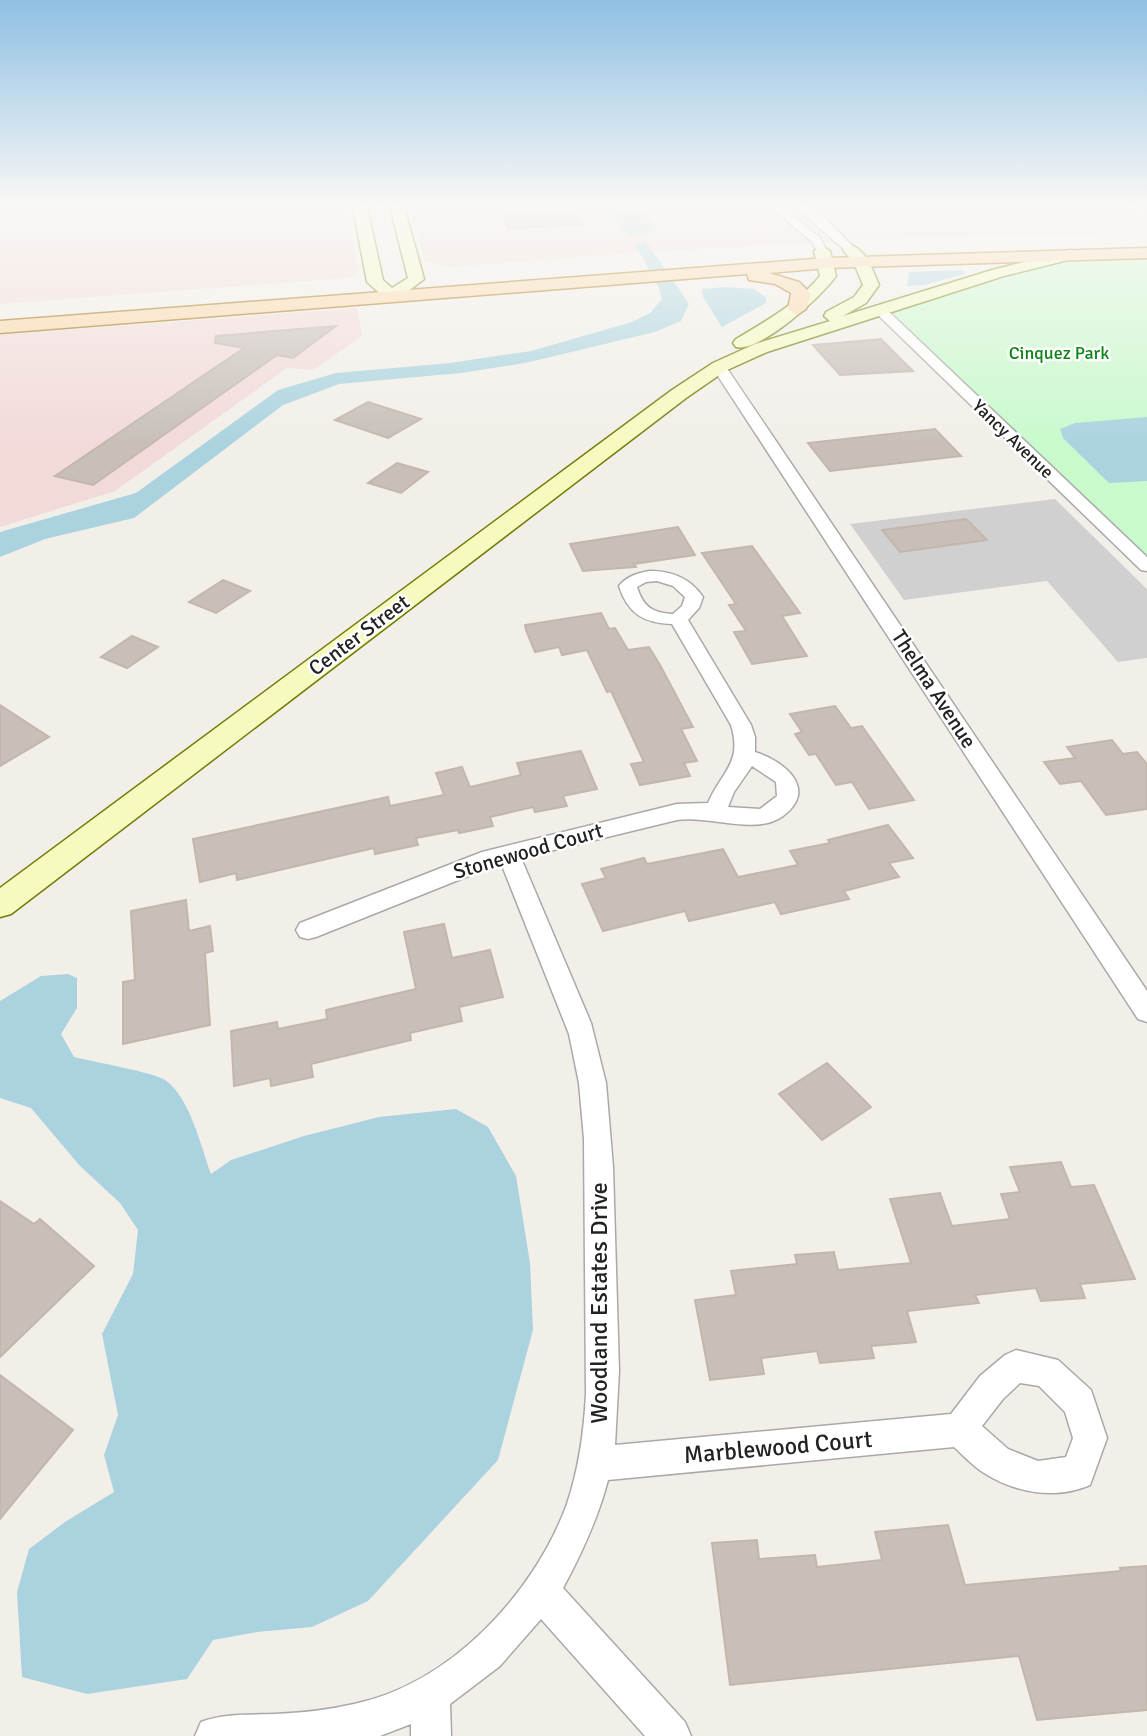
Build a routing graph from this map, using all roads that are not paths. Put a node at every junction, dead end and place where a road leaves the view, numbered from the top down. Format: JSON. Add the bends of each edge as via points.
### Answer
{"nodes":[{"id":1,"x":348,"y":284,"type":"edge"},
{"id":2,"x":377,"y":284,"type":"edge"},
{"id":3,"x":409,"y":284,"type":"edge"},
{"id":4,"x":500,"y":284,"type":"edge"},
{"id":5,"x":786,"y":284,"type":"edge"},
{"id":6,"x":823,"y":284,"type":"edge"},
{"id":7,"x":870,"y":284,"type":"edge"},
{"id":8,"x":965,"y":284,"type":"edge"},
{"id":9,"x":392,"y":296,"type":"junction"},
{"id":10,"x":797,"y":309,"type":"junction"},
{"id":11,"x":0,"y":310,"type":"edge"},
{"id":12,"x":881,"y":311,"type":"junction"},
{"id":13,"x":0,"y":327,"type":"edge"},
{"id":14,"x":761,"y":348,"type":"junction"},
{"id":15,"x":719,"y":367,"type":"junction"},
{"id":16,"x":1147,"y":566,"type":"edge"},
{"id":17,"x":678,"y":619,"type":"dead end"},
{"id":18,"x":745,"y":756,"type":"junction"},
{"id":19,"x":716,"y":812,"type":"junction"},
{"id":20,"x":508,"y":853,"type":"junction"},
{"id":21,"x":0,"y":905,"type":"edge"},
{"id":22,"x":307,"y":930,"type":"dead end"},
{"id":23,"x":1147,"y":1012,"type":"edge"},
{"id":24,"x":960,"y":1430,"type":"dead end"},
{"id":25,"x":595,"y":1464,"type":"junction"},
{"id":26,"x":541,"y":1591,"type":"junction"},
{"id":27,"x":429,"y":1694,"type":"junction"},
{"id":28,"x":215,"y":1736,"type":"edge"},
{"id":29,"x":431,"y":1736,"type":"edge"},
{"id":30,"x":671,"y":1736,"type":"edge"}],
"edges":[{"from":1,"to":11,"type":"main road"},
{"from":2,"to":9,"type":"street"},
{"from":3,"to":9,"type":"street"},
{"from":4,"to":9,"type":"main road"},
{"from":5,"to":10,"type":"main road","via":[[802,294]]},
{"from":6,"to":10,"type":"street","name":"Center Street"},
{"from":7,"to":14,"type":"street","via":[[860,300],[845,310]]},
{"from":8,"to":12,"type":"street","name":"Center Street"},
{"from":9,"to":13,"type":"main road"},
{"from":10,"to":15,"type":"street","name":"Center Street","via":[[741,343]]},
{"from":12,"to":14,"type":"street","name":"Center Street"},
{"from":12,"to":16,"type":"street","name":"Yancy Avenue"},
{"from":14,"to":15,"type":"street","name":"Center Street"},
{"from":15,"to":21,"type":"street","name":"Center Street"},
{"from":15,"to":23,"type":"street","name":"Thelma Avenue"},
{"from":17,"to":18,"type":"street","via":[[741,725]]},
{"from":18,"to":19,"type":"street"},
{"from":18,"to":19,"type":"street","name":"Stonewood Court","via":[[779,771],[788,794],[769,814],[751,818]]},
{"from":19,"to":20,"type":"street","name":"Stonewood Court","via":[[677,812]]},
{"from":20,"to":22,"type":"street","name":"Stonewood Court"},
{"from":20,"to":25,"type":"street","name":"Woodland Estates Drive","via":[[577,1019],[597,1114],[602,1397]]},
{"from":24,"to":25,"type":"street","name":"Marblewood Court"},
{"from":25,"to":26,"type":"street","name":"Woodland Estates Drive","via":[[577,1525]]},
{"from":26,"to":27,"type":"street","name":"Woodland Estates Drive","via":[[490,1649]]},
{"from":26,"to":30,"type":"street"},
{"from":27,"to":28,"type":"street","name":"Woodland Estates Drive","via":[[377,1718],[339,1728]]},
{"from":27,"to":29,"type":"street"}]}
